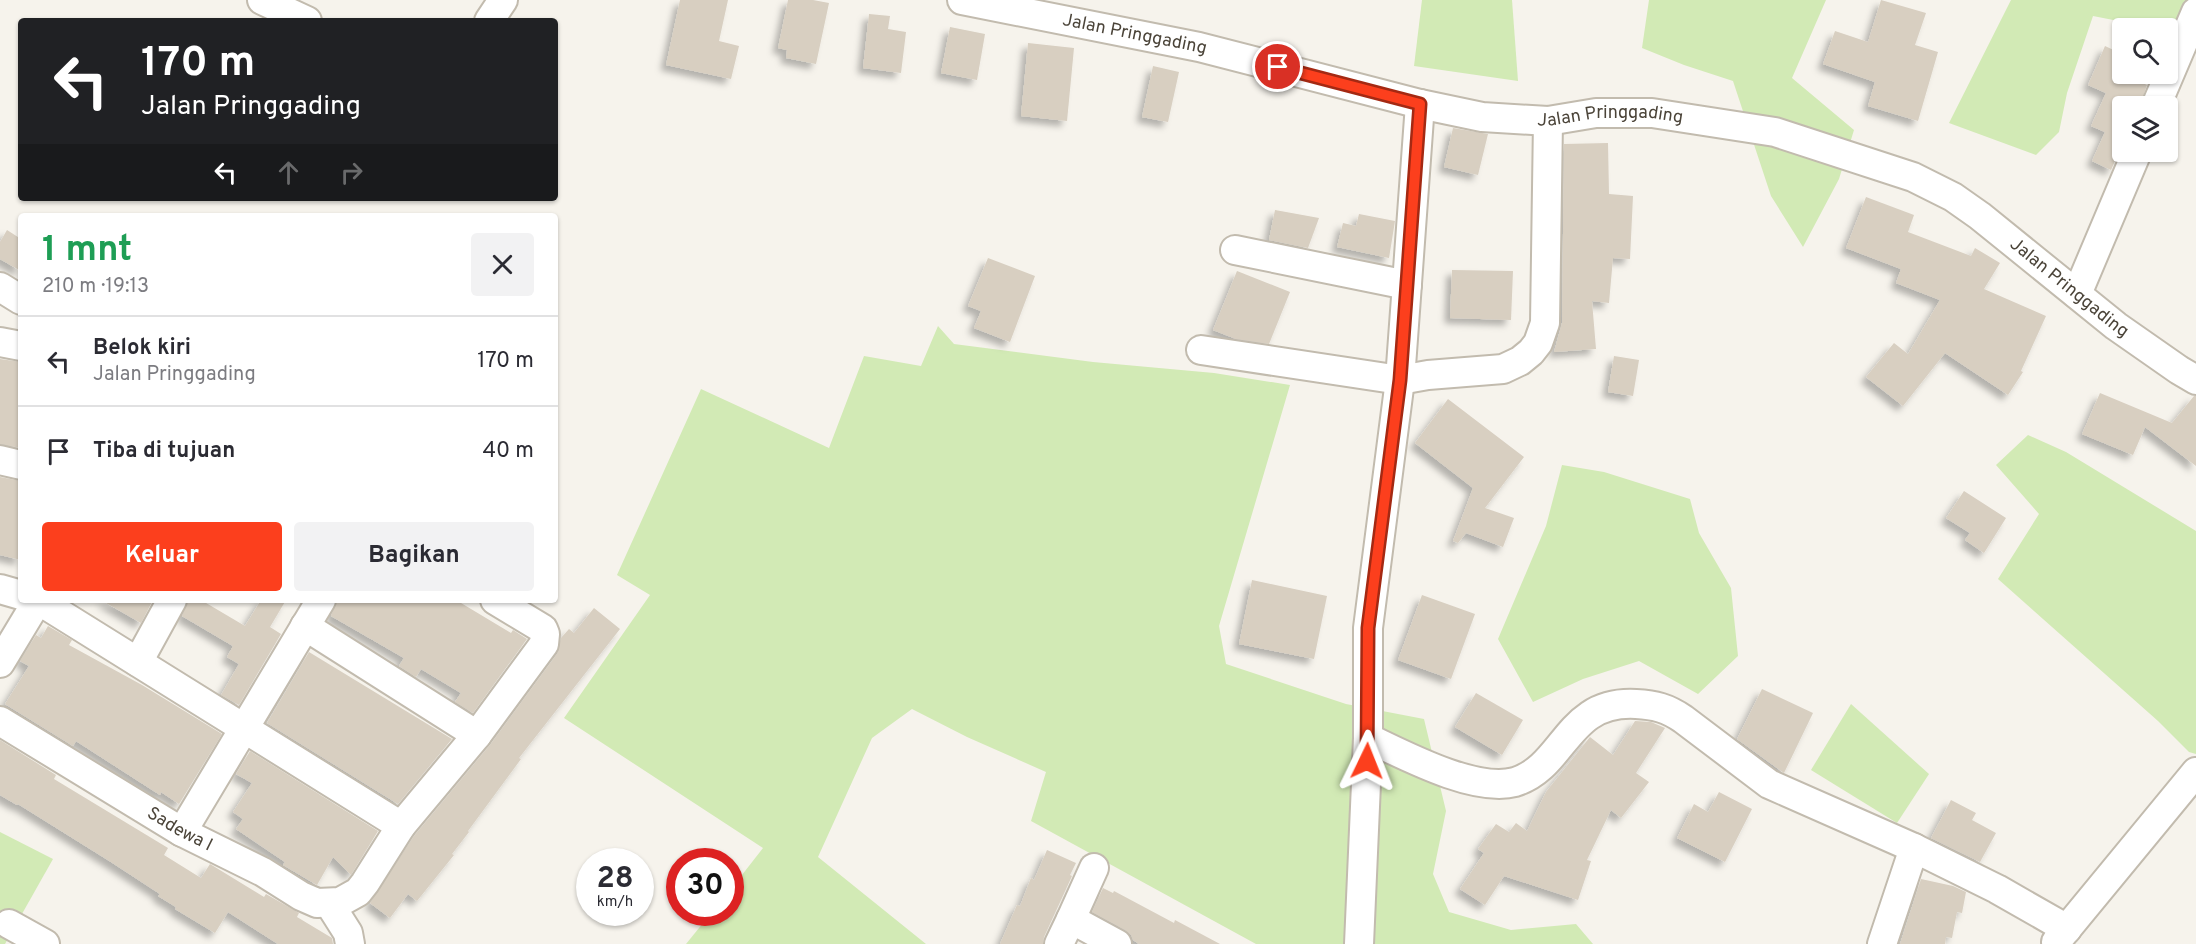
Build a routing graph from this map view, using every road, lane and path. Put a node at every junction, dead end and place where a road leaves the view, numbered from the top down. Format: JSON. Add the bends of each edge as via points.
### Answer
{"nodes":[{"id":1,"x":262,"y":0,"type":"edge"},
{"id":2,"x":503,"y":0,"type":"edge"},
{"id":3,"x":962,"y":0,"type":"edge"},
{"id":4,"x":2196,"y":12,"type":"edge"},
{"id":5,"x":301,"y":18,"type":"edge"},
{"id":6,"x":491,"y":18,"type":"edge"},
{"id":7,"x":2160,"y":96,"type":"edge"},
{"id":8,"x":1420,"y":104,"type":"junction"},
{"id":9,"x":1548,"y":121,"type":"junction"},
{"id":10,"x":2133,"y":162,"type":"edge"},
{"id":11,"x":1235,"y":250,"type":"dead end"},
{"id":12,"x":1407,"y":285,"type":"junction"},
{"id":13,"x":0,"y":287,"type":"edge"},
{"id":14,"x":2077,"y":294,"type":"junction"},
{"id":15,"x":18,"y":298,"type":"edge"},
{"id":16,"x":0,"y":342,"type":"edge"},
{"id":17,"x":18,"y":345,"type":"edge"},
{"id":18,"x":1201,"y":350,"type":"dead end"},
{"id":19,"x":1400,"y":380,"type":"junction"},
{"id":20,"x":2196,"y":380,"type":"edge"},
{"id":21,"x":0,"y":460,"type":"edge"},
{"id":22,"x":18,"y":464,"type":"edge"},
{"id":23,"x":0,"y":589,"type":"edge"},
{"id":24,"x":18,"y":594,"type":"edge"},
{"id":25,"x":36,"y":603,"type":"edge"},
{"id":26,"x":43,"y":603,"type":"edge"},
{"id":27,"x":170,"y":603,"type":"edge"},
{"id":28,"x":319,"y":603,"type":"edge"},
{"id":29,"x":500,"y":603,"type":"edge"},
{"id":30,"x":305,"y":626,"type":"junction"},
{"id":31,"x":138,"y":662,"type":"junction"},
{"id":32,"x":0,"y":663,"type":"edge"},
{"id":33,"x":0,"y":721,"type":"edge"},
{"id":34,"x":244,"y":729,"type":"junction"},
{"id":35,"x":477,"y":735,"type":"junction"},
{"id":36,"x":1368,"y":738,"type":"junction"},
{"id":37,"x":2196,"y":772,"type":"edge"},
{"id":38,"x":401,"y":826,"type":"junction"},
{"id":39,"x":182,"y":832,"type":"junction"},
{"id":40,"x":1914,"y":848,"type":"junction"},
{"id":41,"x":1094,"y":868,"type":"dead end"},
{"id":42,"x":329,"y":903,"type":"junction"},
{"id":43,"x":1071,"y":919,"type":"junction"},
{"id":44,"x":9,"y":924,"type":"dead end"},
{"id":45,"x":2061,"y":936,"type":"edge"},
{"id":46,"x":45,"y":944,"type":"edge"},
{"id":47,"x":350,"y":944,"type":"edge"},
{"id":48,"x":1059,"y":944,"type":"edge"},
{"id":49,"x":1117,"y":944,"type":"edge"},
{"id":50,"x":1359,"y":944,"type":"edge"},
{"id":51,"x":1881,"y":944,"type":"edge"}],
"edges":[{"from":1,"to":5,"type":"street"},
{"from":2,"to":6,"type":"street"},
{"from":3,"to":8,"type":"street","name":"Jalan Pringgading","via":[[1199,47]]},
{"from":4,"to":7,"type":"street"},
{"from":8,"to":9,"type":"street","name":"Jalan Pringgading","via":[[1482,117]]},
{"from":8,"to":12,"type":"street"},
{"from":9,"to":14,"type":"street","name":"Jalan Pringgading","via":[[1596,113],[1652,113],[1776,132],[1848,154],[1913,177],[1953,197]]},
{"from":9,"to":19,"type":"street","via":[[1545,323],[1538,343],[1531,352],[1503,369]]},
{"from":10,"to":14,"type":"street"},
{"from":11,"to":12,"type":"street"},
{"from":12,"to":19,"type":"street"},
{"from":13,"to":15,"type":"street"},
{"from":14,"to":20,"type":"street","name":"Jalan Pringgading","via":[[2116,326]]},
{"from":16,"to":17,"type":"street"},
{"from":18,"to":19,"type":"street"},
{"from":19,"to":36,"type":"street","via":[[1368,628]]},
{"from":21,"to":22,"type":"street"},
{"from":23,"to":24,"type":"street"},
{"from":25,"to":32,"type":"street"},
{"from":26,"to":31,"type":"street"},
{"from":27,"to":31,"type":"street"},
{"from":28,"to":30,"type":"street"},
{"from":29,"to":35,"type":"street","via":[[543,629],[545,639]]},
{"from":30,"to":34,"type":"street"},
{"from":30,"to":35,"type":"street"},
{"from":31,"to":34,"type":"street"},
{"from":33,"to":39,"type":"street","name":"Sadewa I"},
{"from":34,"to":38,"type":"street"},
{"from":34,"to":39,"type":"street"},
{"from":35,"to":38,"type":"street"},
{"from":36,"to":40,"type":"street","via":[[1458,777],[1489,783],[1514,782],[1537,771],[1580,722],[1600,709],[1625,703],[1657,705],[1769,784]]},
{"from":36,"to":50,"type":"street"},
{"from":37,"to":45,"type":"street"},
{"from":38,"to":42,"type":"street","via":[[365,884],[349,898]]},
{"from":39,"to":42,"type":"street","name":"Sadewa I","via":[[263,872],[301,896]]},
{"from":40,"to":45,"type":"street","via":[[1997,889]]},
{"from":40,"to":51,"type":"street"},
{"from":41,"to":43,"type":"street"},
{"from":42,"to":47,"type":"street","via":[[348,933]]},
{"from":43,"to":48,"type":"street"},
{"from":43,"to":49,"type":"street"},
{"from":44,"to":46,"type":"street"}]}
